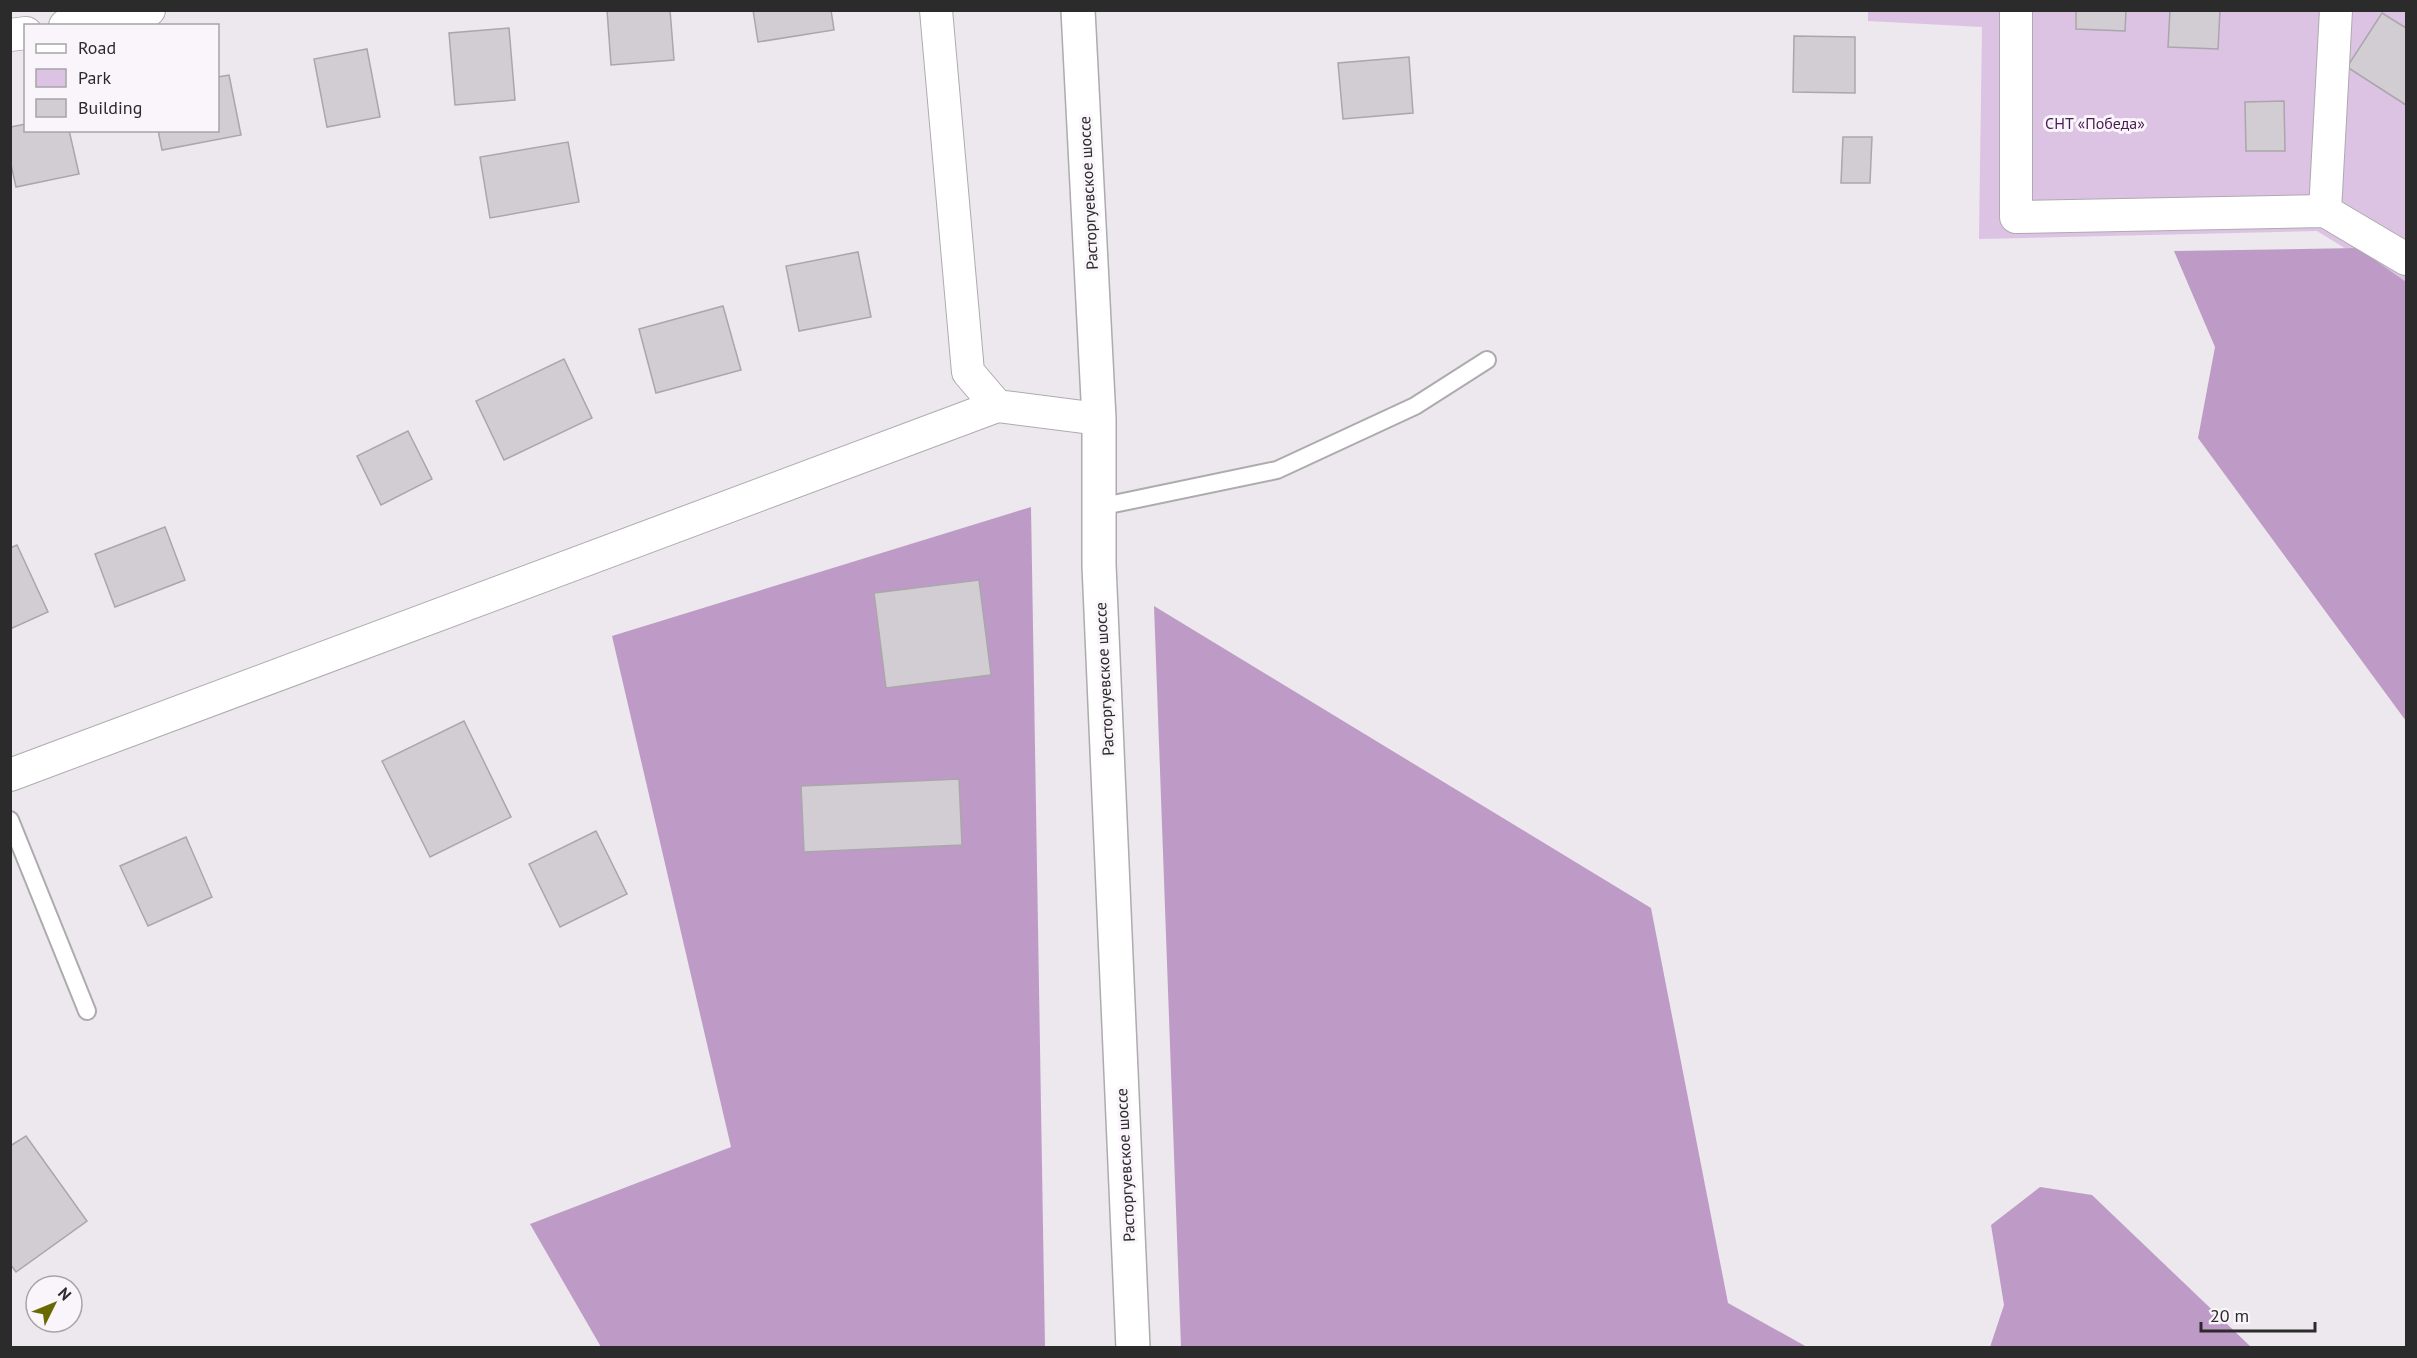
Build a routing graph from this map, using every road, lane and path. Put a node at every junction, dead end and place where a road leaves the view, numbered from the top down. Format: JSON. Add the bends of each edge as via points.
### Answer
{"nodes":[{"id":1,"x":149,"y":10,"type":"edge"},
{"id":2,"x":936,"y":10,"type":"edge"},
{"id":3,"x":1078,"y":10,"type":"edge"},
{"id":4,"x":2016,"y":10,"type":"edge"},
{"id":5,"x":2336,"y":10,"type":"edge"},
{"id":6,"x":76,"y":24,"type":"edge"},
{"id":7,"x":2325,"y":211,"type":"junction"},
{"id":8,"x":2406,"y":259,"type":"edge"},
{"id":9,"x":1487,"y":360,"type":"dead end"},
{"id":10,"x":997,"y":406,"type":"junction"},
{"id":11,"x":1098,"y":419,"type":"junction"},
{"id":12,"x":1099,"y":507,"type":"junction"},
{"id":13,"x":10,"y":775,"type":"edge"},
{"id":14,"x":10,"y":820,"type":"edge"},
{"id":15,"x":87,"y":1011,"type":"dead end"},
{"id":16,"x":1133,"y":1347,"type":"edge"}],
"edges":[{"from":1,"to":6,"type":"street"},
{"from":2,"to":10,"type":"street","via":[[968,372]]},
{"from":3,"to":11,"type":"main road","name":"Расторгуевское шоссе"},
{"from":4,"to":7,"type":"street","via":[[2016,217]]},
{"from":5,"to":7,"type":"street"},
{"from":7,"to":8,"type":"street"},
{"from":9,"to":12,"type":"lane","via":[[1415,406],[1277,471]]},
{"from":10,"to":11,"type":"street"},
{"from":10,"to":13,"type":"street"},
{"from":11,"to":12,"type":"main road","name":"Расторгуевское шоссе"},
{"from":12,"to":16,"type":"main road","name":"Расторгуевское шоссе"},
{"from":14,"to":15,"type":"lane"}]}
